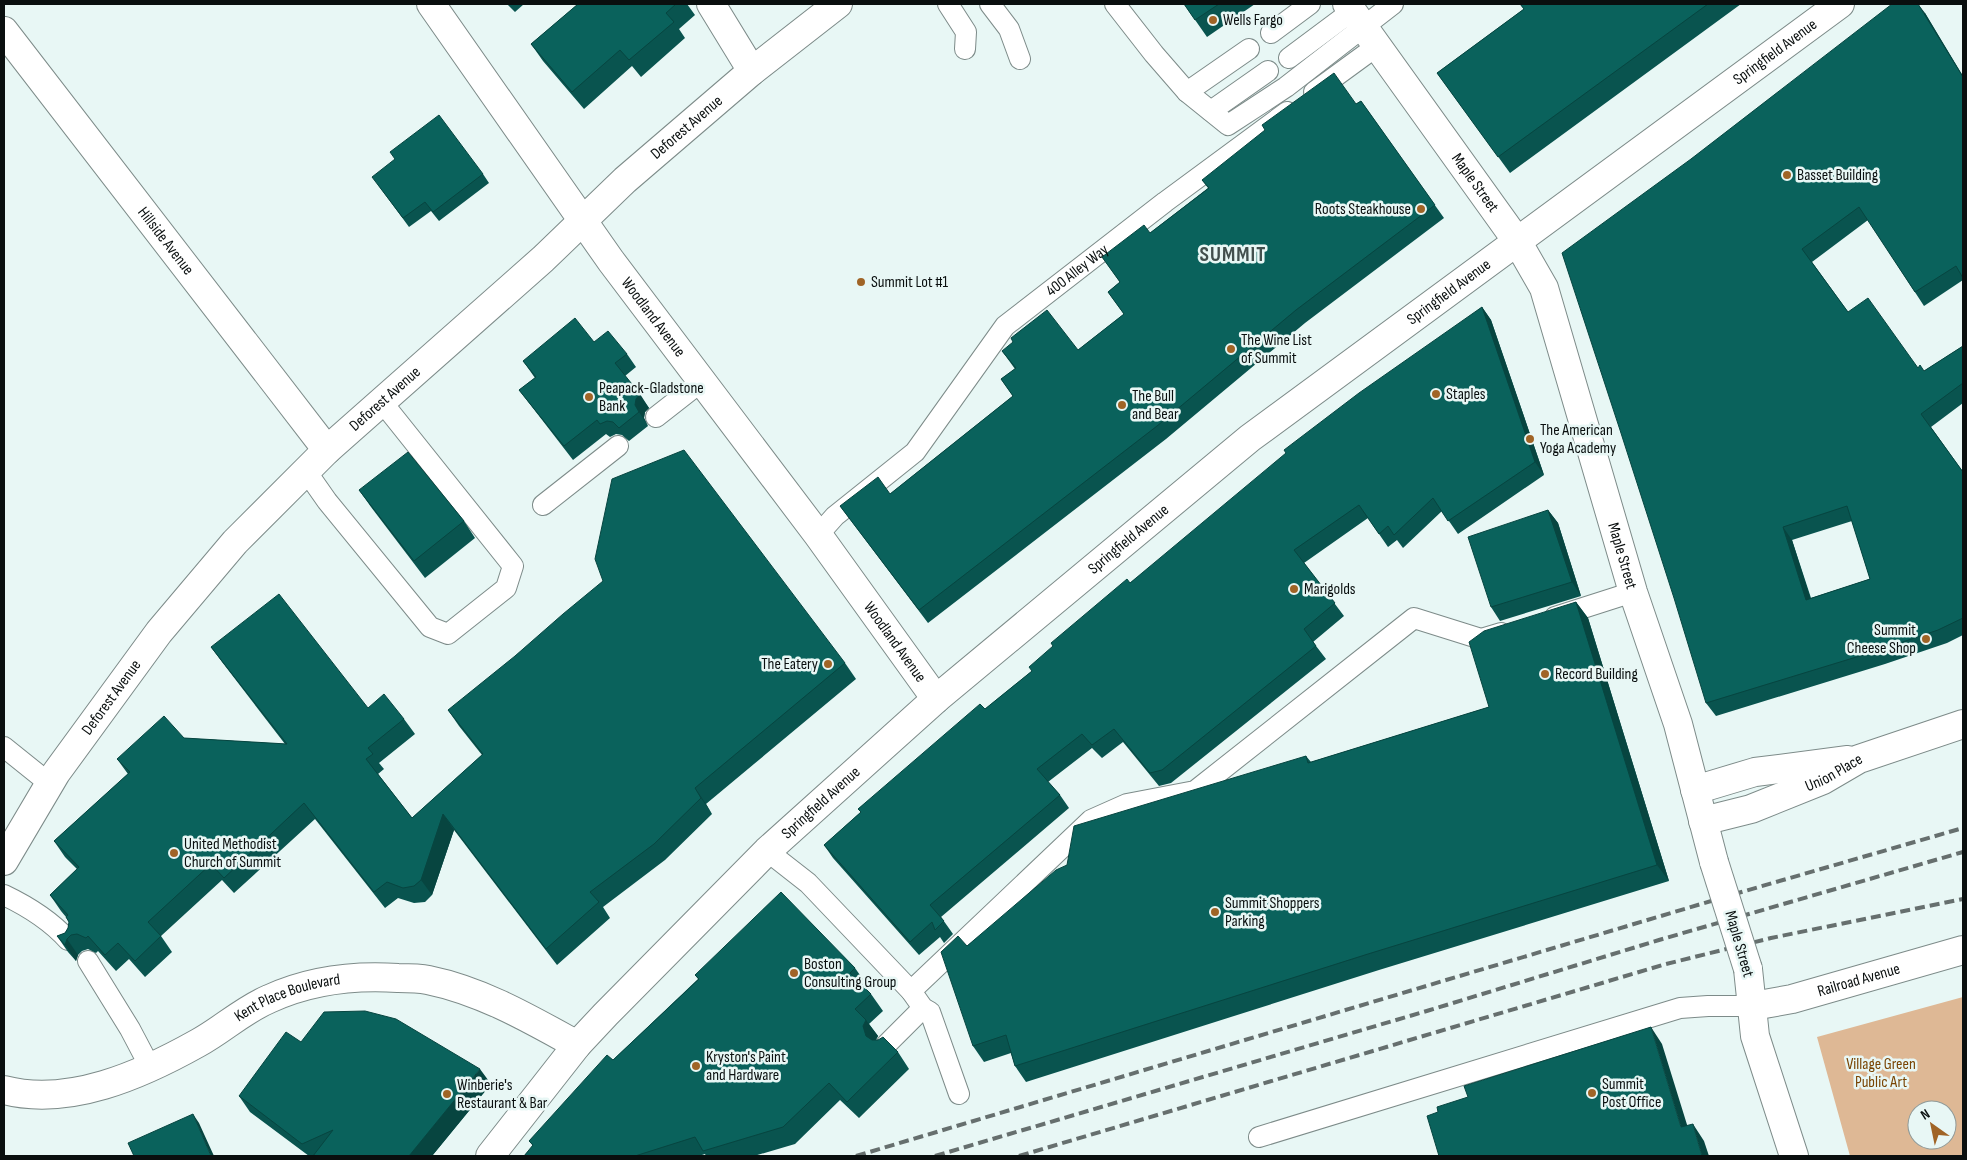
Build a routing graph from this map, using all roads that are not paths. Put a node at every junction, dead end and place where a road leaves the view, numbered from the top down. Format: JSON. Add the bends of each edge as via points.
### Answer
{"nodes":[{"id":1,"x":431,"y":4,"type":"edge"},
{"id":2,"x":711,"y":4,"type":"edge"},
{"id":3,"x":838,"y":4,"type":"edge"},
{"id":4,"x":948,"y":4,"type":"edge"},
{"id":5,"x":990,"y":4,"type":"edge"},
{"id":6,"x":1115,"y":4,"type":"edge"},
{"id":7,"x":1310,"y":4,"type":"edge"},
{"id":8,"x":1393,"y":4,"type":"edge"},
{"id":9,"x":1840,"y":4,"type":"edge"},
{"id":10,"x":1360,"y":22,"type":"edge"},
{"id":11,"x":4,"y":31,"type":"edge"},
{"id":12,"x":1271,"y":32,"type":"dead end"},
{"id":13,"x":964,"y":49,"type":"dead end"},
{"id":14,"x":1249,"y":49,"type":"dead end"},
{"id":15,"x":1289,"y":58,"type":"dead end"},
{"id":16,"x":1020,"y":59,"type":"dead end"},
{"id":17,"x":752,"y":71,"type":"junction"},
{"id":18,"x":1268,"y":71,"type":"dead end"},
{"id":19,"x":1187,"y":92,"type":"junction"},
{"id":20,"x":1211,"y":111,"type":"junction"},
{"id":21,"x":582,"y":220,"type":"junction"},
{"id":22,"x":1517,"y":241,"type":"junction"},
{"id":23,"x":702,"y":381,"type":"junction"},
{"id":24,"x":382,"y":402,"type":"junction"},
{"id":25,"x":656,"y":417,"type":"dead end"},
{"id":26,"x":618,"y":446,"type":"edge"},
{"id":27,"x":327,"y":450,"type":"junction"},
{"id":28,"x":306,"y":471,"type":"junction"},
{"id":29,"x":543,"y":505,"type":"dead end"},
{"id":30,"x":818,"y":535,"type":"junction"},
{"id":31,"x":1633,"y":592,"type":"junction"},
{"id":32,"x":1538,"y":622,"type":"edge"},
{"id":33,"x":1519,"y":628,"type":"edge"},
{"id":34,"x":936,"y":699,"type":"junction"},
{"id":35,"x":1963,"y":724,"type":"edge"},
{"id":36,"x":4,"y":747,"type":"edge"},
{"id":37,"x":1859,"y":759,"type":"junction"},
{"id":38,"x":50,"y":784,"type":"junction"},
{"id":39,"x":1695,"y":790,"type":"junction"},
{"id":40,"x":1703,"y":821,"type":"junction"},
{"id":41,"x":767,"y":851,"type":"junction"},
{"id":42,"x":4,"y":861,"type":"edge"},
{"id":43,"x":4,"y":895,"type":"edge"},
{"id":44,"x":68,"y":940,"type":"edge"},
{"id":45,"x":1963,"y":950,"type":"edge"},
{"id":46,"x":88,"y":961,"type":"edge"},
{"id":47,"x":911,"y":991,"type":"junction"},
{"id":48,"x":1753,"y":1006,"type":"junction"},
{"id":49,"x":924,"y":1008,"type":"junction"},
{"id":50,"x":577,"y":1045,"type":"junction"},
{"id":51,"x":886,"y":1045,"type":"edge"},
{"id":52,"x":150,"y":1067,"type":"junction"},
{"id":53,"x":4,"y":1090,"type":"edge"},
{"id":54,"x":959,"y":1094,"type":"dead end"},
{"id":55,"x":1259,"y":1137,"type":"dead end"},
{"id":56,"x":490,"y":1156,"type":"edge"},
{"id":57,"x":1794,"y":1156,"type":"edge"}],
"edges":[{"from":1,"to":21,"type":"street","name":"Woodland Avenue"},
{"from":2,"to":17,"type":"street"},
{"from":3,"to":17,"type":"street","name":"Deforest Avenue"},
{"from":4,"to":13,"type":"lane","via":[[966,32]]},
{"from":5,"to":16,"type":"lane","via":[[1009,29]]},
{"from":6,"to":19,"type":"lane"},
{"from":7,"to":12,"type":"lane"},
{"from":8,"to":10,"type":"lane"},
{"from":9,"to":22,"type":"street","name":"Springfield Avenue"},
{"from":10,"to":15,"type":"lane"},
{"from":10,"to":20,"type":"lane","via":[[1293,82],[1228,125]]},
{"from":10,"to":22,"type":"street","name":"Maple Street"},
{"from":10,"to":30,"type":"lane","name":"400 Alley Way","via":[[1165,202],[1006,326],[915,452],[835,516]]},
{"from":11,"to":27,"type":"street","name":"Hillside Avenue"},
{"from":14,"to":19,"type":"lane"},
{"from":17,"to":21,"type":"street","name":"Deforest Avenue"},
{"from":18,"to":20,"type":"lane"},
{"from":19,"to":20,"type":"lane"},
{"from":21,"to":23,"type":"street","name":"Woodland Avenue"},
{"from":21,"to":24,"type":"street","name":"Deforest Avenue","via":[[543,259]]},
{"from":22,"to":31,"type":"street","name":"Maple Street","via":[[1544,288]]},
{"from":22,"to":34,"type":"street","name":"Springfield Avenue","via":[[1250,438]]},
{"from":23,"to":25,"type":"lane"},
{"from":23,"to":30,"type":"street","name":"Woodland Avenue"},
{"from":24,"to":27,"type":"street","name":"Deforest Avenue"},
{"from":24,"to":28,"type":"lane","via":[[513,566],[506,588],[448,634],[430,626]]},
{"from":26,"to":29,"type":"lane"},
{"from":27,"to":28,"type":"street","name":"Deforest Avenue"},
{"from":28,"to":38,"type":"street","name":"Deforest Avenue","via":[[235,542],[159,632]]},
{"from":30,"to":34,"type":"street","name":"Woodland Avenue"},
{"from":31,"to":32,"type":"lane"},
{"from":31,"to":39,"type":"street","name":"Maple Street","via":[[1678,724]]},
{"from":33,"to":47,"type":"lane","via":[[1481,639],[1414,618],[1195,791],[1127,804],[1091,820]]},
{"from":34,"to":41,"type":"street","name":"Springfield Avenue"},
{"from":35,"to":37,"type":"street","name":"Union Place"},
{"from":36,"to":38,"type":"lane"},
{"from":37,"to":39,"type":"street","via":[[1755,772]]},
{"from":37,"to":40,"type":"street","name":"Union Place","via":[[1822,780],[1751,810]]},
{"from":38,"to":42,"type":"street","name":"Deforest Avenue"},
{"from":39,"to":40,"type":"street","name":"Maple Street"},
{"from":40,"to":48,"type":"street","name":"Maple Street","bridge":true,"via":[[1748,969]]},
{"from":41,"to":47,"type":"lane","via":[[808,883]]},
{"from":41,"to":50,"type":"street","name":"Springfield Avenue"},
{"from":43,"to":44,"type":"lane","via":[[57,928]]},
{"from":45,"to":48,"type":"street","name":"Railroad Avenue"},
{"from":46,"to":52,"type":"lane"},
{"from":47,"to":49,"type":"lane"},
{"from":48,"to":55,"type":"lane","via":[[1680,1008]]},
{"from":48,"to":57,"type":"street","name":"Maple Street","via":[[1755,1036]]},
{"from":49,"to":51,"type":"lane"},
{"from":49,"to":54,"type":"lane","via":[[930,1012]]},
{"from":50,"to":52,"type":"street","name":"Kent Place Boulevard","via":[[511,1008],[465,990],[427,979],[348,977],[308,984],[267,1000],[198,1043]]},
{"from":50,"to":56,"type":"street","name":"Springfield Avenue"},
{"from":52,"to":53,"type":"street","name":"Kent Place Boulevard","via":[[90,1089],[58,1094],[21,1094]]}]}
